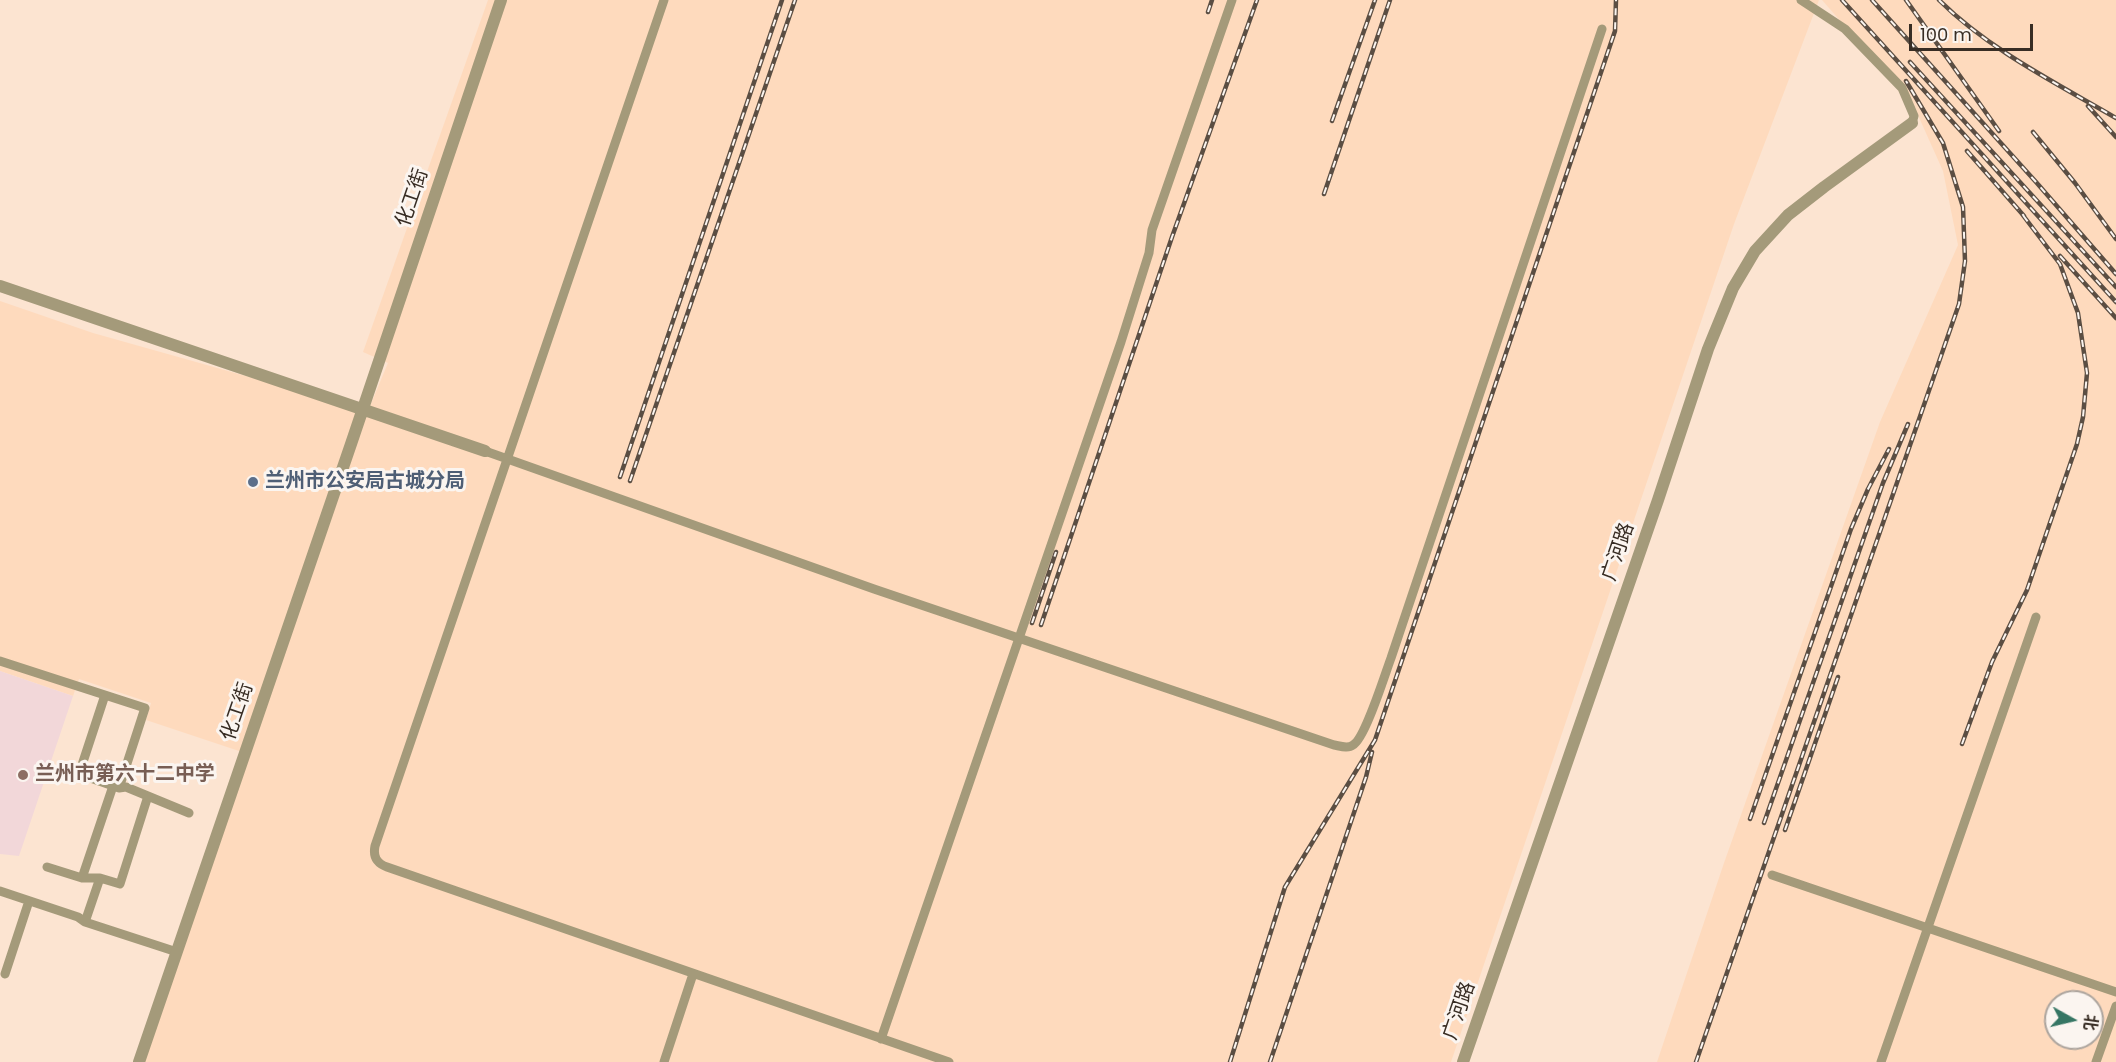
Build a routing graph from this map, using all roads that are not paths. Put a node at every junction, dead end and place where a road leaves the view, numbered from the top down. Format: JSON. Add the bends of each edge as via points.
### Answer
{"nodes":[{"id":1,"x":501,"y":0,"type":"edge"},
{"id":2,"x":664,"y":0,"type":"edge"},
{"id":3,"x":1232,"y":0,"type":"edge"},
{"id":4,"x":1801,"y":0,"type":"edge"},
{"id":5,"x":1602,"y":29,"type":"dead end"},
{"id":6,"x":1912,"y":123,"type":"joint"},
{"id":7,"x":0,"y":286,"type":"edge"},
{"id":8,"x":363,"y":409,"type":"junction"},
{"id":9,"x":485,"y":451,"type":"joint"},
{"id":10,"x":507,"y":459,"type":"junction"},
{"id":11,"x":2036,"y":617,"type":"dead end"},
{"id":12,"x":1018,"y":639,"type":"junction"},
{"id":13,"x":0,"y":661,"type":"edge"},
{"id":14,"x":105,"y":695,"type":"junction"},
{"id":15,"x":116,"y":787,"type":"junction"},
{"id":16,"x":148,"y":796,"type":"junction"},
{"id":17,"x":189,"y":813,"type":"dead end"},
{"id":18,"x":47,"y":867,"type":"dead end"},
{"id":19,"x":1772,"y":874,"type":"dead end"},
{"id":20,"x":81,"y":878,"type":"junction"},
{"id":21,"x":100,"y":878,"type":"junction"},
{"id":22,"x":0,"y":891,"type":"edge"},
{"id":23,"x":29,"y":901,"type":"junction"},
{"id":24,"x":85,"y":922,"type":"junction"},
{"id":25,"x":1928,"y":927,"type":"junction"},
{"id":26,"x":177,"y":952,"type":"junction"},
{"id":27,"x":5,"y":974,"type":"dead end"},
{"id":28,"x":693,"y":974,"type":"junction"},
{"id":29,"x":2116,"y":992,"type":"edge"},
{"id":30,"x":2116,"y":1006,"type":"edge"},
{"id":31,"x":881,"y":1039,"type":"junction"},
{"id":32,"x":139,"y":1062,"type":"edge"},
{"id":33,"x":664,"y":1062,"type":"edge"},
{"id":34,"x":950,"y":1062,"type":"edge"},
{"id":35,"x":1463,"y":1062,"type":"edge"},
{"id":36,"x":1881,"y":1062,"type":"edge"},
{"id":37,"x":2096,"y":1062,"type":"edge"}],
"edges":[{"from":1,"to":8,"type":"street","name":"化工街"},
{"from":2,"to":10,"type":"street"},
{"from":3,"to":12,"type":"street","via":[[1152,230],[1149,253],[1121,342]]},
{"from":4,"to":6,"type":"street","via":[[1845,29],[1902,88],[1914,116]]},
{"from":5,"to":12,"type":"street","via":[[1395,647],[1363,732],[1354,745],[1335,745]]},
{"from":6,"to":35,"type":"street","name":"广河路","via":[[1788,215],[1755,251],[1733,288],[1708,349]]},
{"from":7,"to":8,"type":"street"},
{"from":8,"to":9,"type":"street"},
{"from":8,"to":26,"type":"street","name":"化工街"},
{"from":9,"to":10,"type":"street"},
{"from":10,"to":12,"type":"street"},
{"from":10,"to":28,"type":"street","via":[[375,846],[375,857],[387,867]]},
{"from":11,"to":25,"type":"street"},
{"from":12,"to":31,"type":"street"},
{"from":13,"to":14,"type":"street"},
{"from":14,"to":15,"type":"street","via":[[79,774]]},
{"from":14,"to":15,"type":"street","via":[[145,708]]},
{"from":15,"to":16,"type":"street"},
{"from":15,"to":20,"type":"street"},
{"from":16,"to":17,"type":"street"},
{"from":16,"to":21,"type":"street","via":[[120,884]]},
{"from":18,"to":20,"type":"street"},
{"from":19,"to":25,"type":"street"},
{"from":20,"to":21,"type":"street"},
{"from":21,"to":24,"type":"street"},
{"from":22,"to":23,"type":"street"},
{"from":23,"to":24,"type":"street"},
{"from":23,"to":27,"type":"street"},
{"from":24,"to":26,"type":"street"},
{"from":25,"to":29,"type":"street"},
{"from":25,"to":36,"type":"street"},
{"from":26,"to":32,"type":"street","name":"化工街"},
{"from":28,"to":31,"type":"street"},
{"from":28,"to":33,"type":"street"},
{"from":30,"to":37,"type":"street"},
{"from":31,"to":34,"type":"street"}]}
